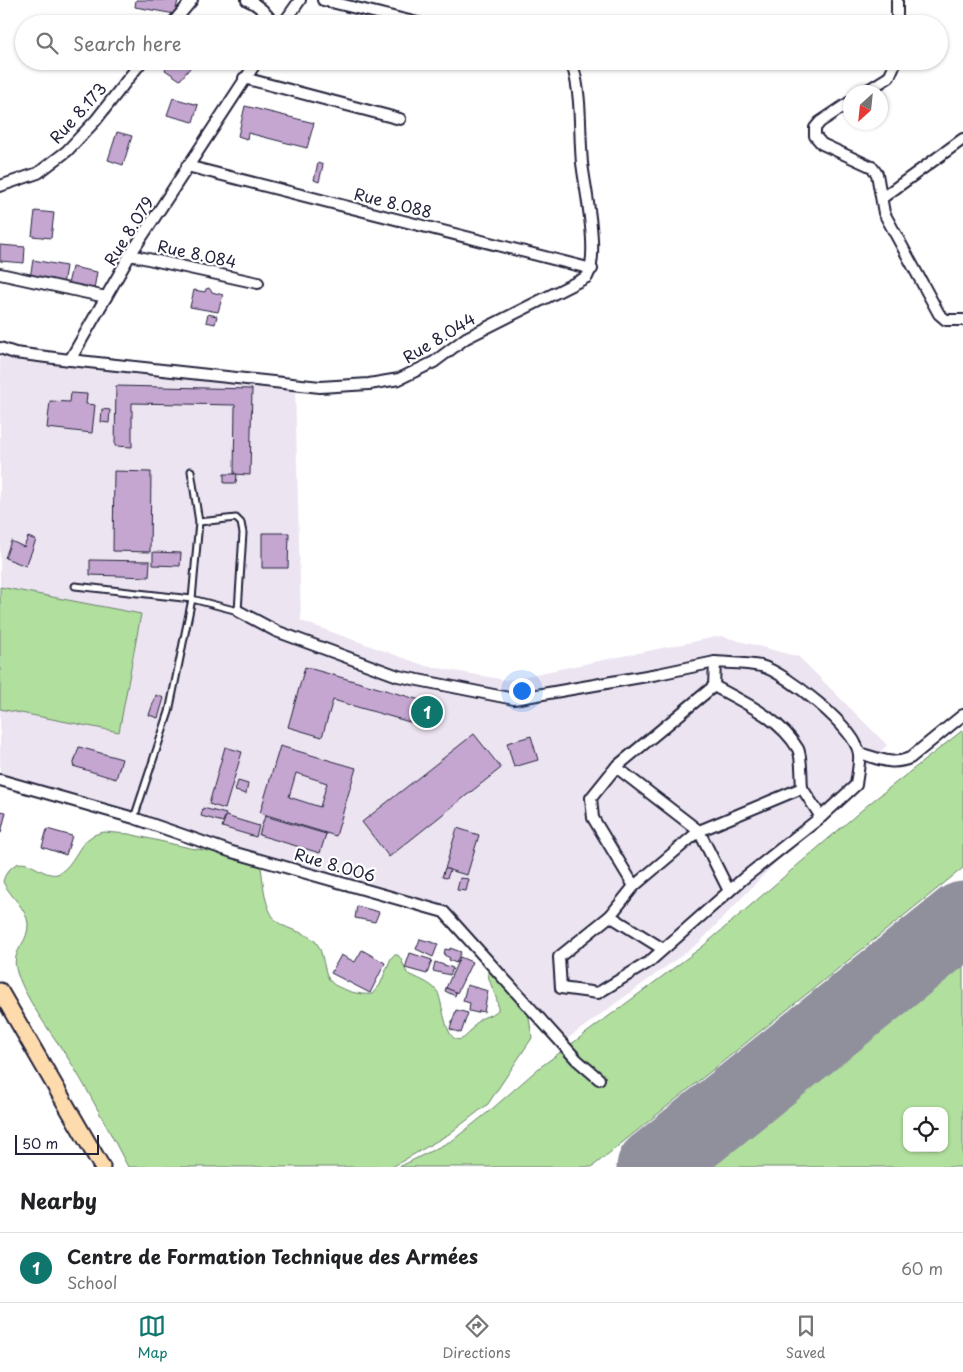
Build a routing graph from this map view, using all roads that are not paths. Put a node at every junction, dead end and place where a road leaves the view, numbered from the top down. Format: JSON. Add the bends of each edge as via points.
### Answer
{"nodes":[{"id":1,"x":192,"y":0,"type":"edge"},
{"id":2,"x":247,"y":0,"type":"edge"},
{"id":3,"x":300,"y":0,"type":"edge"},
{"id":4,"x":323,"y":0,"type":"edge"},
{"id":5,"x":897,"y":0,"type":"edge"},
{"id":6,"x":180,"y":15,"type":"edge"},
{"id":7,"x":269,"y":15,"type":"edge"},
{"id":8,"x":289,"y":15,"type":"edge"},
{"id":9,"x":385,"y":15,"type":"edge"},
{"id":10,"x":897,"y":15,"type":"edge"},
{"id":11,"x":135,"y":70,"type":"edge"},
{"id":12,"x":250,"y":70,"type":"edge"},
{"id":13,"x":574,"y":70,"type":"edge"},
{"id":14,"x":892,"y":70,"type":"edge"},
{"id":15,"x":244,"y":78,"type":"junction"},
{"id":16,"x":876,"y":85,"type":"edge"},
{"id":17,"x":843,"y":107,"type":"edge"},
{"id":18,"x":400,"y":119,"type":"dead end"},
{"id":19,"x":963,"y":139,"type":"edge"},
{"id":20,"x":187,"y":166,"type":"junction"},
{"id":21,"x":0,"y":186,"type":"edge"},
{"id":22,"x":882,"y":198,"type":"junction"},
{"id":23,"x":130,"y":255,"type":"junction"},
{"id":24,"x":592,"y":269,"type":"junction"},
{"id":25,"x":0,"y":274,"type":"edge"},
{"id":26,"x":258,"y":283,"type":"dead end"},
{"id":27,"x":106,"y":297,"type":"junction"},
{"id":28,"x":963,"y":320,"type":"edge"},
{"id":29,"x":0,"y":348,"type":"edge"},
{"id":30,"x":70,"y":360,"type":"junction"},
{"id":31,"x":191,"y":470,"type":"dead end"},
{"id":32,"x":199,"y":522,"type":"junction"},
{"id":33,"x":75,"y":586,"type":"dead end"},
{"id":34,"x":192,"y":599,"type":"junction"},
{"id":35,"x":238,"y":611,"type":"junction"},
{"id":36,"x":715,"y":662,"type":"junction"},
{"id":37,"x":714,"y":686,"type":"junction"},
{"id":38,"x":963,"y":715,"type":"edge"},
{"id":39,"x":859,"y":753,"type":"junction"},
{"id":40,"x":616,"y":767,"type":"junction"},
{"id":41,"x":0,"y":780,"type":"edge"},
{"id":42,"x":802,"y":788,"type":"junction"},
{"id":43,"x":821,"y":817,"type":"junction"},
{"id":44,"x":134,"y":818,"type":"junction"},
{"id":45,"x":699,"y":831,"type":"junction"},
{"id":46,"x":634,"y":886,"type":"junction"},
{"id":47,"x":729,"y":891,"type":"junction"},
{"id":48,"x":610,"y":916,"type":"junction"},
{"id":49,"x":663,"y":949,"type":"junction"},
{"id":50,"x":0,"y":991,"type":"edge"},
{"id":51,"x":599,"y":1079,"type":"dead end"},
{"id":52,"x":102,"y":1167,"type":"edge"}],
"edges":[{"from":1,"to":6,"type":"street"},
{"from":2,"to":7,"type":"street"},
{"from":3,"to":8,"type":"street"},
{"from":4,"to":9,"type":"street"},
{"from":5,"to":10,"type":"street"},
{"from":11,"to":21,"type":"street","name":"Rue 8.173","via":[[67,151],[38,173]]},
{"from":12,"to":15,"type":"street","name":"Rue 8.079"},
{"from":13,"to":24,"type":"street","via":[[578,85],[582,164],[588,192]]},
{"from":14,"to":16,"type":"street","via":[[889,77]]},
{"from":15,"to":18,"type":"street"},
{"from":15,"to":20,"type":"street","name":"Rue 8.079"},
{"from":17,"to":22,"type":"street","via":[[820,122],[815,128],[815,136],[822,144],[872,166]]},
{"from":19,"to":22,"type":"street"},
{"from":20,"to":23,"type":"street","name":"Rue 8.079"},
{"from":20,"to":24,"type":"street","name":"Rue 8.088"},
{"from":22,"to":28,"type":"street","via":[[884,212],[939,314],[946,320]]},
{"from":23,"to":26,"type":"street","name":"Rue 8.084"},
{"from":23,"to":27,"type":"street","name":"Rue 8.079"},
{"from":24,"to":30,"type":"street","name":"Rue 8.044","via":[[587,276],[466,338],[434,362],[400,379],[320,387]]},
{"from":25,"to":27,"type":"street"},
{"from":27,"to":30,"type":"street","name":"Rue 8.079"},
{"from":29,"to":30,"type":"street"},
{"from":31,"to":32,"type":"lane"},
{"from":32,"to":34,"type":"lane"},
{"from":32,"to":35,"type":"lane","via":[[236,518],[241,523]]},
{"from":33,"to":34,"type":"lane"},
{"from":34,"to":35,"type":"lane"},
{"from":34,"to":44,"type":"lane","via":[[169,712]]},
{"from":35,"to":36,"type":"street","via":[[276,631],[398,676],[514,700]]},
{"from":36,"to":37,"type":"street"},
{"from":36,"to":39,"type":"street","via":[[763,666],[795,685],[826,709],[852,737]]},
{"from":37,"to":40,"type":"street"},
{"from":37,"to":42,"type":"street","via":[[762,712],[784,732],[799,750]]},
{"from":38,"to":39,"type":"street","via":[[901,762]]},
{"from":39,"to":43,"type":"street","via":[[856,785]]},
{"from":40,"to":45,"type":"street"},
{"from":40,"to":46,"type":"street","via":[[591,798],[593,818]]},
{"from":41,"to":44,"type":"street","name":"Rue 8.006"},
{"from":42,"to":43,"type":"street"},
{"from":42,"to":45,"type":"street"},
{"from":43,"to":47,"type":"street"},
{"from":44,"to":51,"type":"street","name":"Rue 8.006","via":[[232,852],[444,912],[577,1060]]},
{"from":45,"to":46,"type":"street"},
{"from":45,"to":47,"type":"street"},
{"from":46,"to":48,"type":"street"},
{"from":47,"to":49,"type":"street"},
{"from":48,"to":49,"type":"street"},
{"from":48,"to":49,"type":"street","via":[[559,957],[561,988],[598,993],[649,962]]},
{"from":50,"to":52,"type":"main road"}]}
